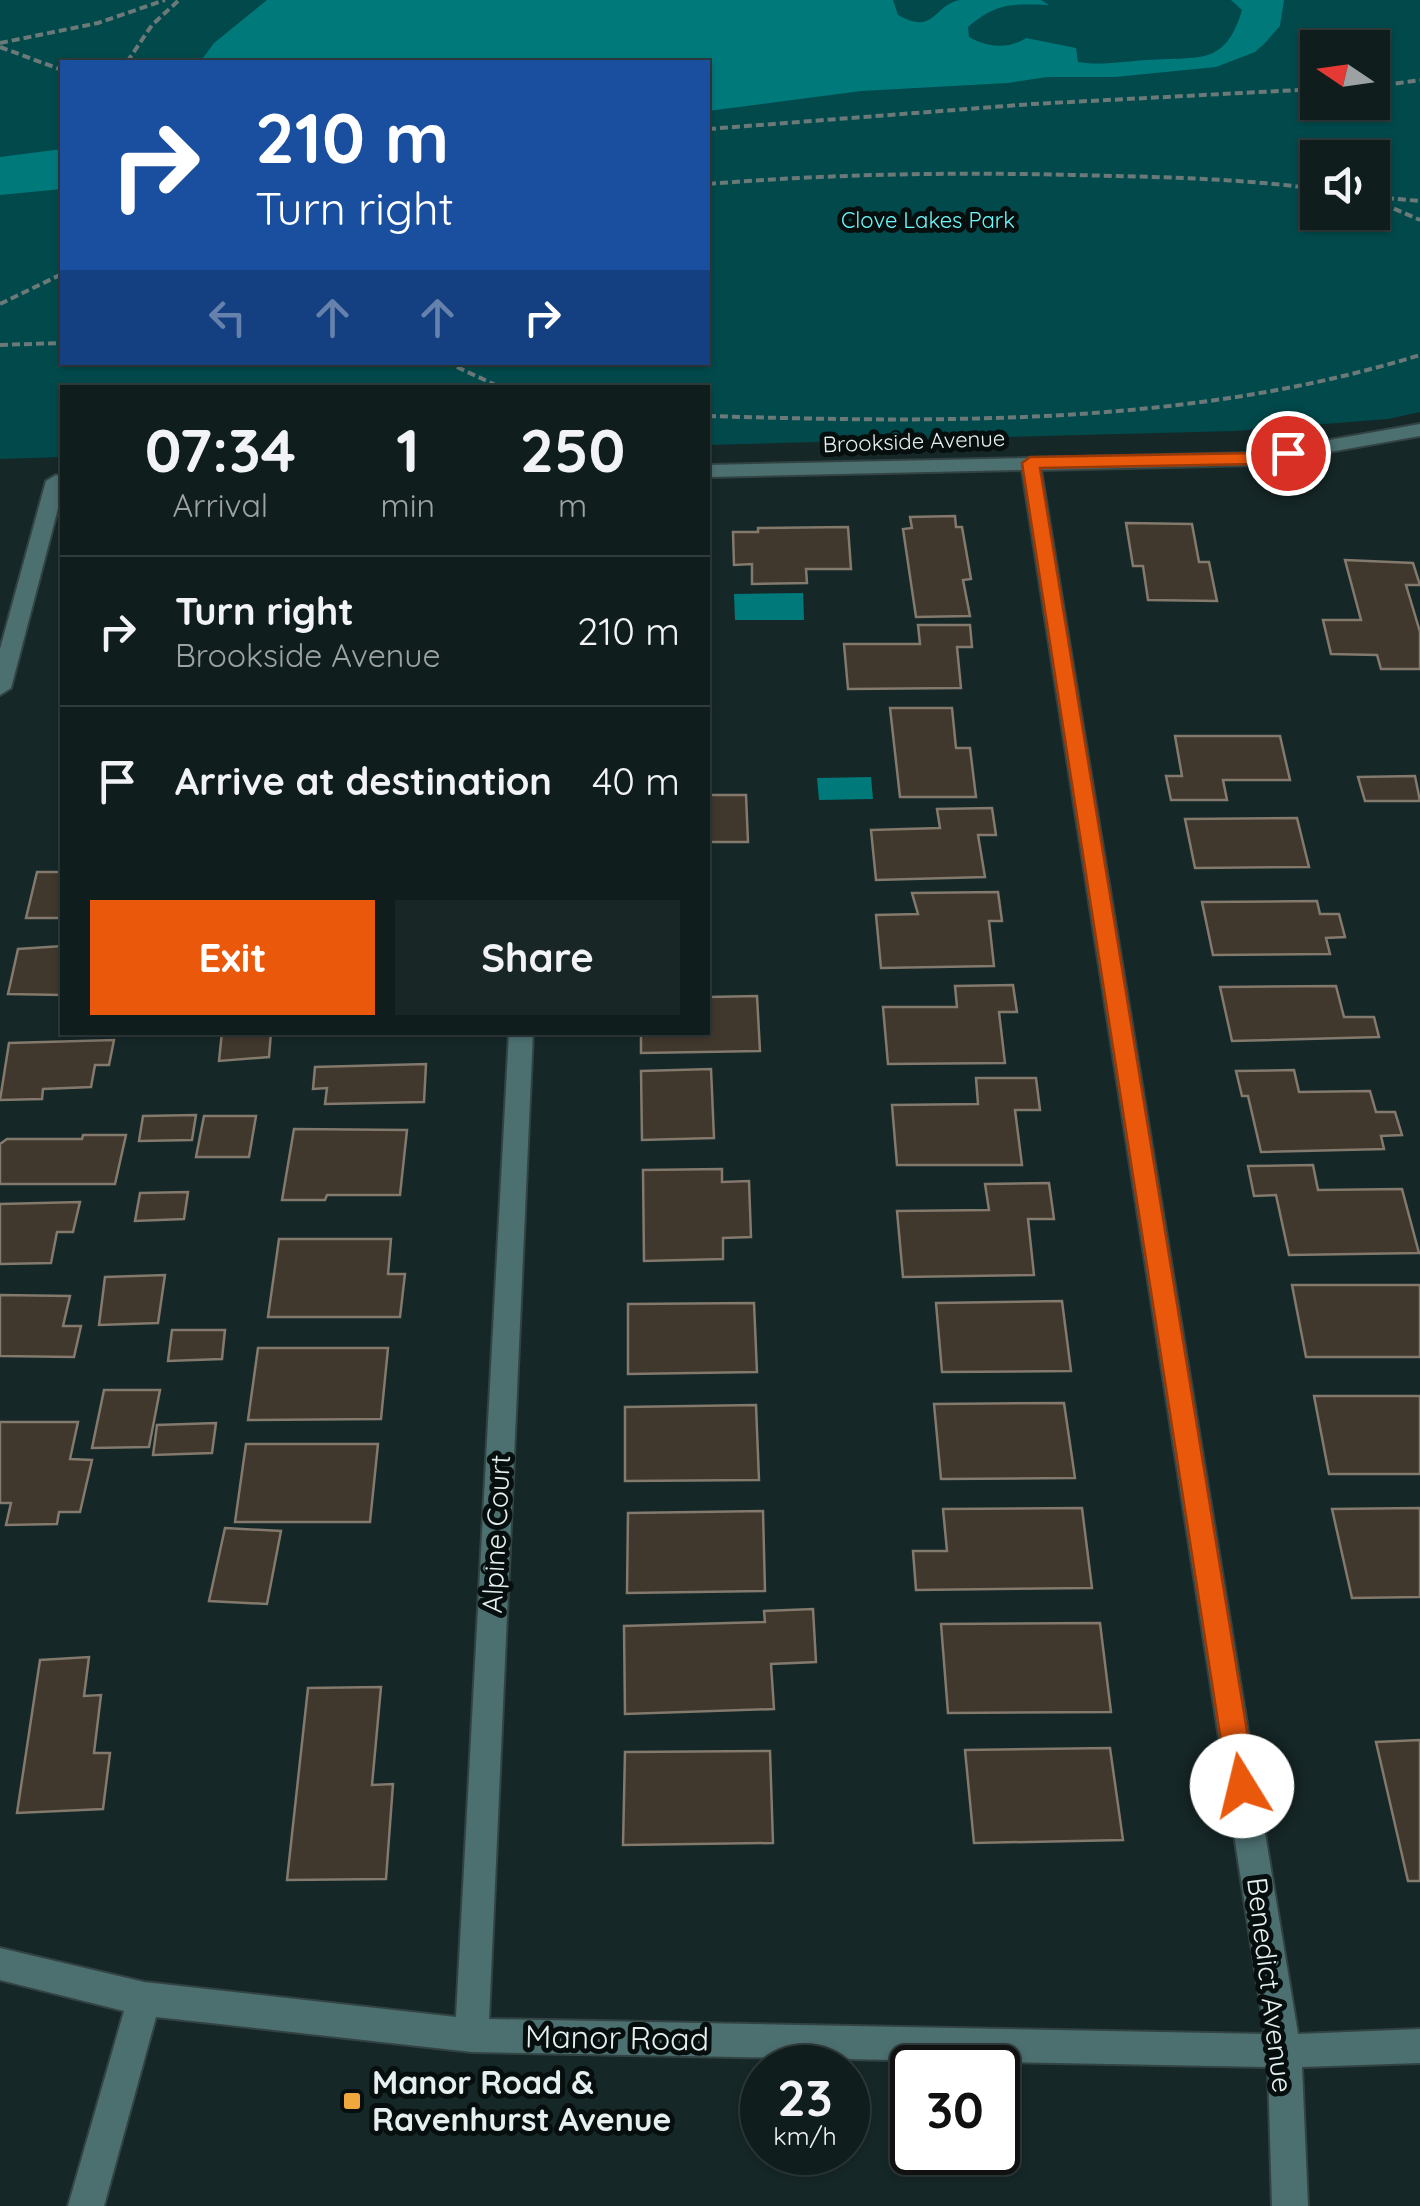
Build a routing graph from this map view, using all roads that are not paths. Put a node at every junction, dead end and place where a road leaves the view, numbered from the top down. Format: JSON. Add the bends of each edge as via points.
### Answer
{"nodes":[{"id":1,"x":1420,"y":430,"type":"edge"},
{"id":2,"x":1030,"y":463,"type":"junction"},
{"id":3,"x":710,"y":471,"type":"edge"},
{"id":4,"x":56,"y":480,"type":"dead end"},
{"id":5,"x":0,"y":688,"type":"edge"},
{"id":6,"x":521,"y":1035,"type":"edge"},
{"id":7,"x":0,"y":1964,"type":"edge"},
{"id":8,"x":144,"y":1999,"type":"junction"},
{"id":9,"x":472,"y":2035,"type":"junction"},
{"id":10,"x":1420,"y":2046,"type":"edge"},
{"id":11,"x":1284,"y":2051,"type":"junction"},
{"id":12,"x":86,"y":2206,"type":"edge"},
{"id":13,"x":1290,"y":2206,"type":"edge"}],
"edges":[{"from":1,"to":2,"type":"street","name":"Brookside Avenue","via":[[1256,459]]},
{"from":2,"to":3,"type":"street","name":"Brookside Avenue"},
{"from":2,"to":11,"type":"street","name":"Benedict Avenue"},
{"from":4,"to":5,"type":"street"},
{"from":6,"to":9,"type":"street","name":"Alpine Court"},
{"from":7,"to":8,"type":"street","name":"Manor Road"},
{"from":8,"to":9,"type":"street","name":"Manor Road"},
{"from":8,"to":12,"type":"street"},
{"from":9,"to":11,"type":"street","name":"Manor Road"},
{"from":10,"to":11,"type":"street","name":"Manor Road"},
{"from":11,"to":13,"type":"street","name":"Benedict Avenue"}]}
